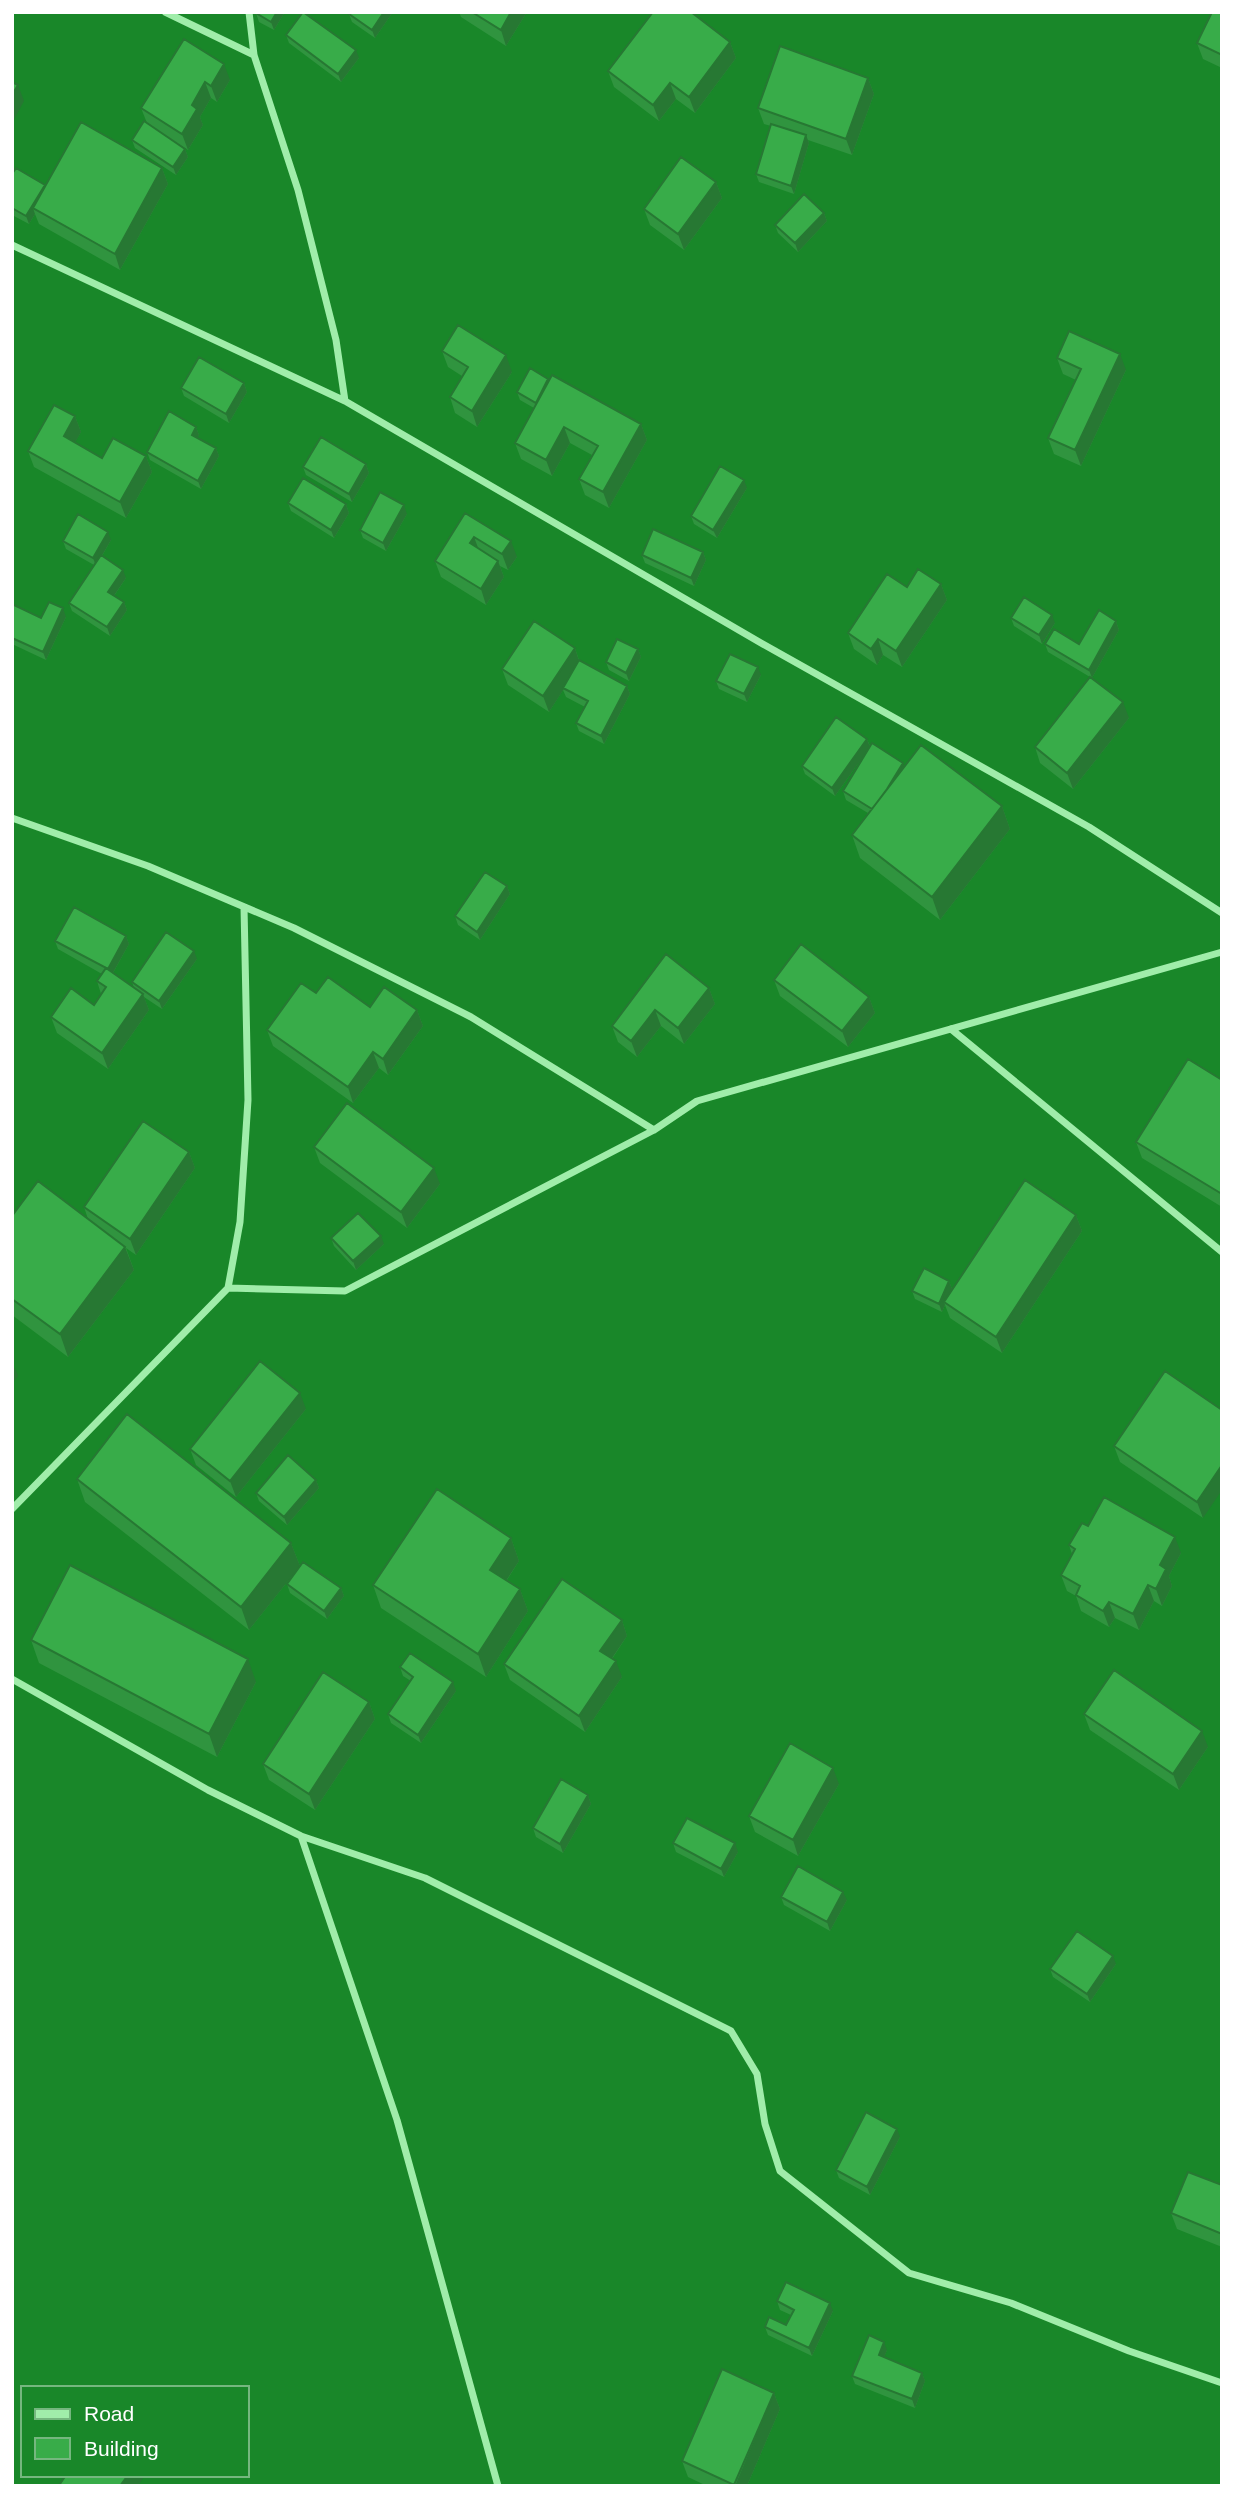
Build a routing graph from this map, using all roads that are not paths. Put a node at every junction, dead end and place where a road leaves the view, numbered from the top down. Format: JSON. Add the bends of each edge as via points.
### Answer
{"nodes":[{"id":1,"x":165,"y":12,"type":"edge"},
{"id":2,"x":249,"y":12,"type":"edge"},
{"id":3,"x":254,"y":55,"type":"junction"},
{"id":4,"x":12,"y":245,"type":"edge"},
{"id":5,"x":345,"y":401,"type":"junction"},
{"id":6,"x":12,"y":818,"type":"edge"},
{"id":7,"x":244,"y":907,"type":"junction"},
{"id":8,"x":1222,"y":913,"type":"edge"},
{"id":9,"x":1222,"y":952,"type":"edge"},
{"id":10,"x":951,"y":1029,"type":"junction"},
{"id":11,"x":654,"y":1130,"type":"junction"},
{"id":12,"x":1222,"y":1252,"type":"edge"},
{"id":13,"x":228,"y":1288,"type":"junction"},
{"id":14,"x":12,"y":1509,"type":"edge"},
{"id":15,"x":12,"y":1679,"type":"edge"},
{"id":16,"x":301,"y":1836,"type":"junction"},
{"id":17,"x":1222,"y":2383,"type":"edge"},
{"id":18,"x":498,"y":2486,"type":"edge"}],
"edges":[{"from":1,"to":3,"type":"street"},
{"from":2,"to":3,"type":"street"},
{"from":3,"to":5,"type":"street","via":[[301,202],[337,340]]},
{"from":4,"to":5,"type":"street"},
{"from":5,"to":8,"type":"street","via":[[1089,827]]},
{"from":6,"to":7,"type":"street","via":[[148,866]]},
{"from":7,"to":11,"type":"street","via":[[471,1017]]},
{"from":7,"to":13,"type":"street","via":[[248,1100],[240,1222]]},
{"from":9,"to":10,"type":"street"},
{"from":10,"to":11,"type":"street","via":[[697,1101]]},
{"from":10,"to":12,"type":"street"},
{"from":11,"to":13,"type":"street","via":[[345,1291]]},
{"from":13,"to":14,"type":"street"},
{"from":15,"to":16,"type":"street","via":[[208,1790]]},
{"from":16,"to":17,"type":"street","via":[[425,1878],[731,2031],[757,2074],[765,2124],[780,2171],[909,2273],[1012,2303]]},
{"from":16,"to":18,"type":"street","via":[[397,2120]]}]}
